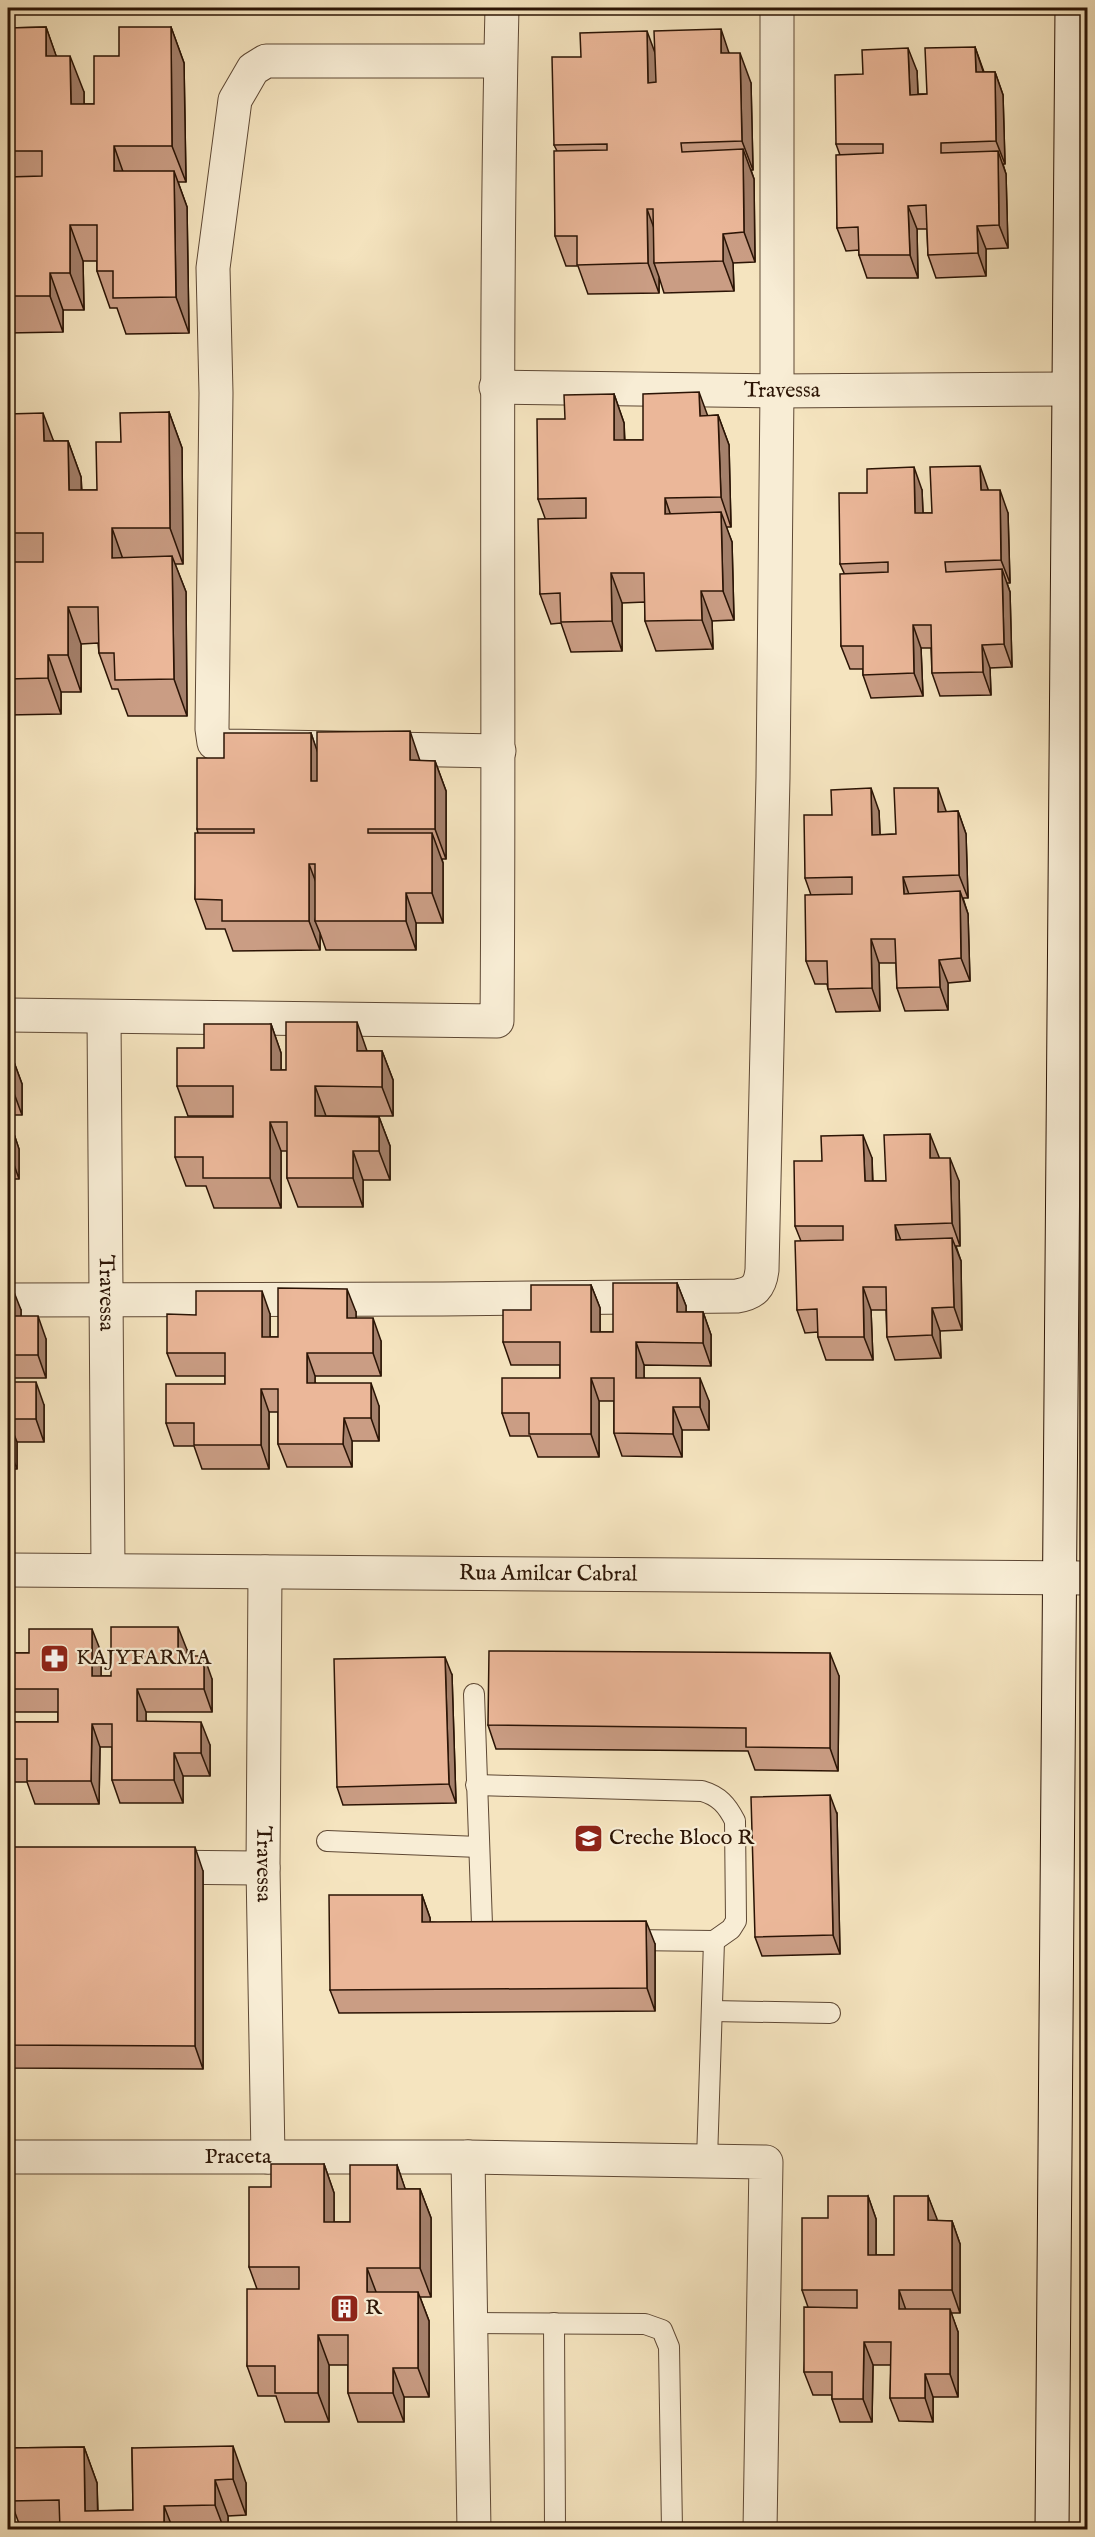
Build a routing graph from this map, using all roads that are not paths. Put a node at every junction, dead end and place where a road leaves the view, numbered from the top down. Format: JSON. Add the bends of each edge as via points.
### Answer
{"nodes":[{"id":1,"x":502,"y":8,"type":"edge"},
{"id":2,"x":777,"y":8,"type":"edge"},
{"id":3,"x":1072,"y":8,"type":"edge"},
{"id":4,"x":500,"y":62,"type":"junction"},
{"id":5,"x":496,"y":387,"type":"junction"},
{"id":6,"x":1070,"y":389,"type":"junction"},
{"id":7,"x":777,"y":391,"type":"junction"},
{"id":8,"x":499,"y":751,"type":"junction"},
{"id":9,"x":8,"y":1016,"type":"edge"},
{"id":10,"x":104,"y":1017,"type":"junction"},
{"id":11,"x":8,"y":1300,"type":"edge"},
{"id":12,"x":107,"y":1301,"type":"junction"},
{"id":13,"x":108,"y":1569,"type":"junction"},
{"id":14,"x":8,"y":1570,"type":"edge"},
{"id":15,"x":265,"y":1572,"type":"junction"},
{"id":16,"x":1074,"y":1577,"type":"edge"},
{"id":17,"x":474,"y":1694,"type":"dead end"},
{"id":18,"x":476,"y":1785,"type":"junction"},
{"id":19,"x":327,"y":1841,"type":"dead end"},
{"id":20,"x":479,"y":1847,"type":"junction"},
{"id":21,"x":124,"y":1866,"type":"edge"},
{"id":22,"x":263,"y":1868,"type":"junction"},
{"id":23,"x":519,"y":1939,"type":"edge"},
{"id":24,"x":611,"y":1940,"type":"edge"},
{"id":25,"x":714,"y":1941,"type":"junction"},
{"id":26,"x":712,"y":2011,"type":"junction"},
{"id":27,"x":830,"y":2013,"type":"dead end"},
{"id":28,"x":8,"y":2157,"type":"edge"},
{"id":29,"x":267,"y":2157,"type":"junction"},
{"id":30,"x":468,"y":2157,"type":"junction"},
{"id":31,"x":707,"y":2160,"type":"junction"},
{"id":32,"x":470,"y":2323,"type":"junction"},
{"id":33,"x":554,"y":2323,"type":"junction"},
{"id":34,"x":474,"y":2529,"type":"edge"},
{"id":35,"x":555,"y":2529,"type":"edge"},
{"id":36,"x":672,"y":2529,"type":"edge"},
{"id":37,"x":760,"y":2529,"type":"edge"},
{"id":38,"x":1052,"y":2529,"type":"edge"}],
"edges":[{"from":1,"to":4,"type":"street"},
{"from":2,"to":7,"type":"street"},
{"from":3,"to":6,"type":"street"},
{"from":4,"to":5,"type":"street"},
{"from":4,"to":8,"type":"street","via":[[266,62],[253,69],[235,100],[213,268],[216,393],[212,729],[214,743],[226,746]]},
{"from":5,"to":7,"type":"street","name":"Travessa"},
{"from":5,"to":8,"type":"street"},
{"from":6,"to":7,"type":"street","name":"Travessa"},
{"from":6,"to":16,"type":"street"},
{"from":7,"to":12,"type":"street","via":[[773,777],[762,1270],[757,1288],[738,1296]]},
{"from":8,"to":10,"type":"street","via":[[497,1021]]},
{"from":9,"to":10,"type":"street"},
{"from":10,"to":12,"type":"street","name":"Travessa"},
{"from":11,"to":12,"type":"street"},
{"from":12,"to":13,"type":"street","name":"Travessa"},
{"from":13,"to":14,"type":"street","name":"Rua Amilcar Cabral"},
{"from":13,"to":15,"type":"street","name":"Rua Amilcar Cabral"},
{"from":15,"to":16,"type":"street","name":"Rua Amilcar Cabral"},
{"from":15,"to":22,"type":"street","name":"Travessa"},
{"from":16,"to":38,"type":"street"},
{"from":17,"to":18,"type":"lane"},
{"from":18,"to":20,"type":"lane"},
{"from":18,"to":25,"type":"lane","via":[[702,1791],[715,1795],[735,1821],[736,1921]]},
{"from":19,"to":20,"type":"lane"},
{"from":20,"to":23,"type":"lane","via":[[482,1925],[490,1934]]},
{"from":21,"to":22,"type":"street"},
{"from":22,"to":29,"type":"street","name":"Travessa"},
{"from":24,"to":25,"type":"lane"},
{"from":25,"to":26,"type":"lane"},
{"from":26,"to":27,"type":"lane"},
{"from":26,"to":31,"type":"lane"},
{"from":28,"to":29,"type":"street","name":"Praceta"},
{"from":29,"to":30,"type":"street","name":"Praceta"},
{"from":30,"to":31,"type":"street","name":"Praceta"},
{"from":30,"to":32,"type":"street"},
{"from":31,"to":37,"type":"street","name":"Praceta","via":[[766,2162]]},
{"from":32,"to":33,"type":"lane"},
{"from":32,"to":34,"type":"street"},
{"from":33,"to":35,"type":"lane"},
{"from":33,"to":36,"type":"lane","via":[[645,2324],[662,2330],[669,2347]]}]}
